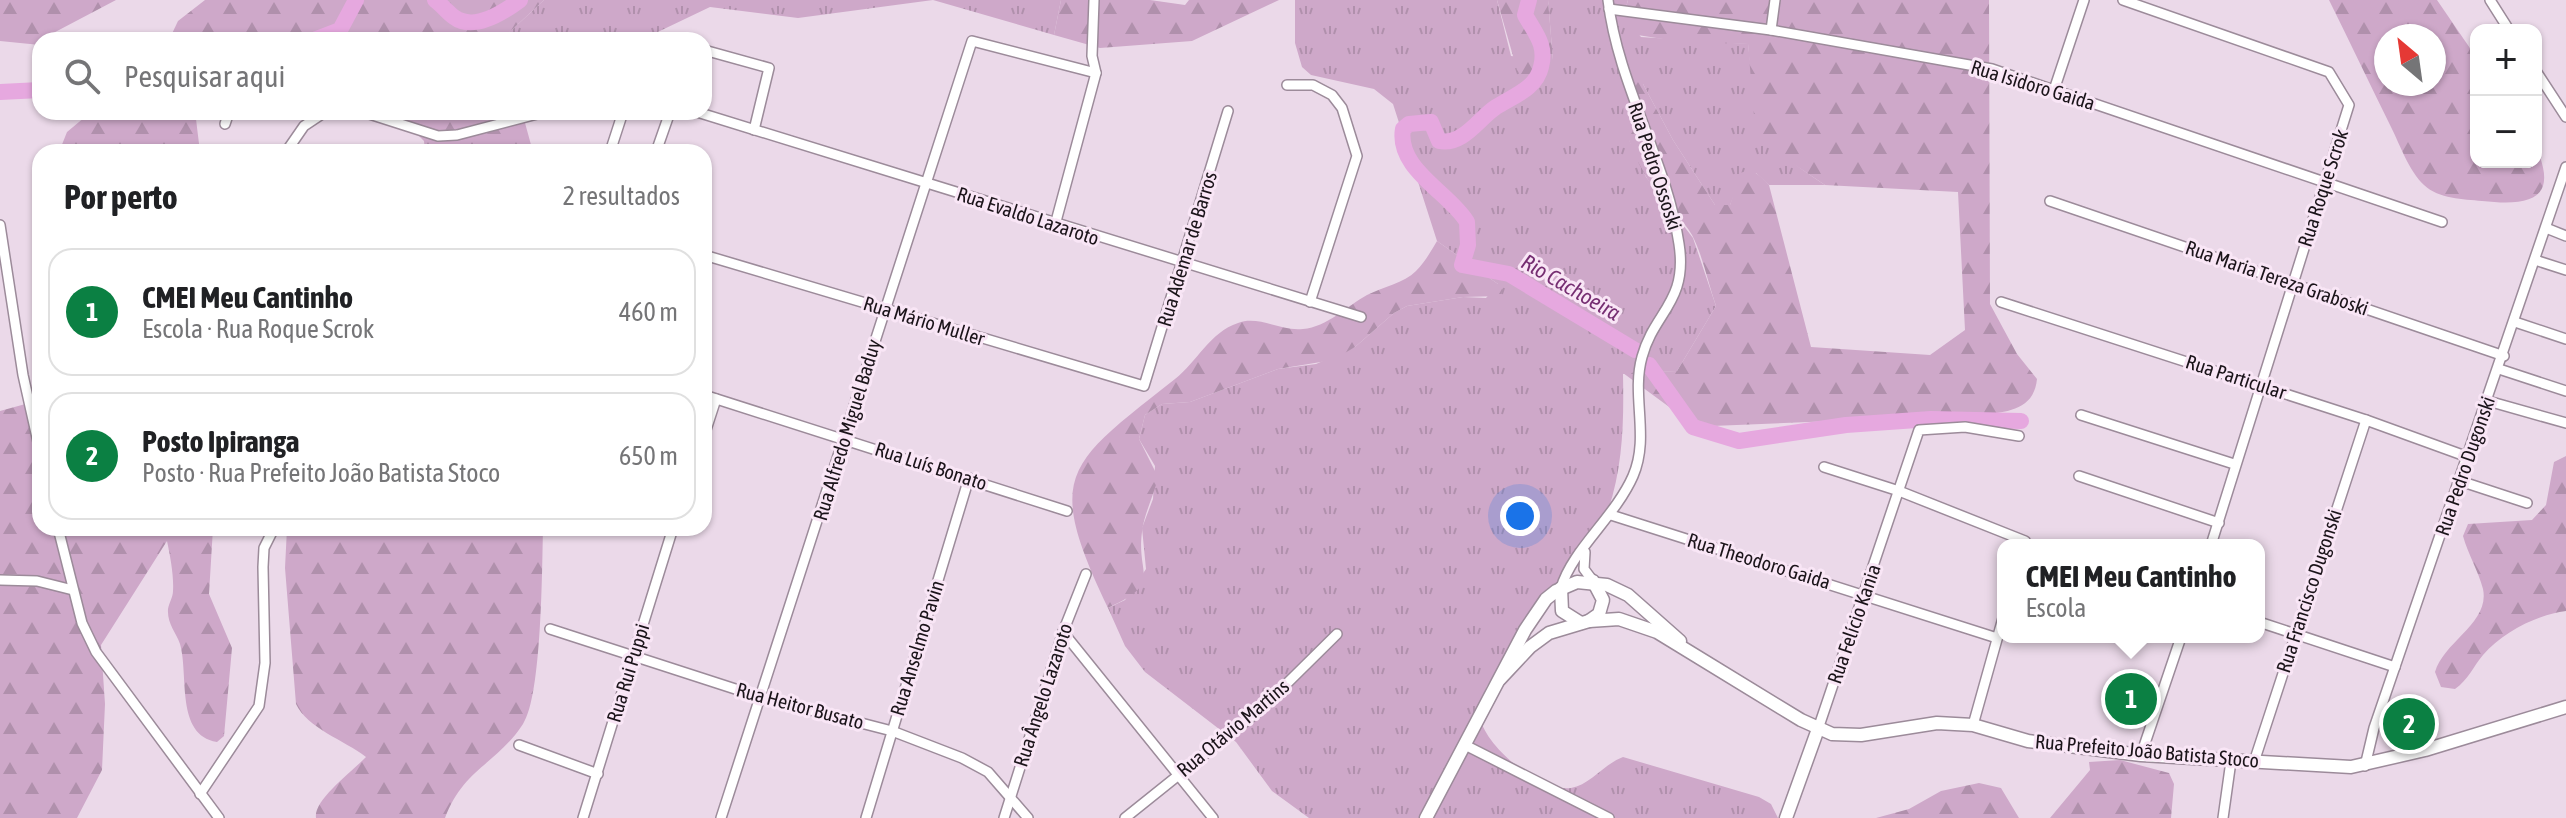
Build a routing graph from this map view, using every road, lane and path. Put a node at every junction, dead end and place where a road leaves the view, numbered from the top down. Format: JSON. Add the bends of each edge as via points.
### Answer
{"nodes":[{"id":1,"x":1094,"y":0,"type":"edge"},
{"id":2,"x":1775,"y":0,"type":"edge"},
{"id":3,"x":2084,"y":0,"type":"edge"},
{"id":4,"x":2123,"y":0,"type":"edge"},
{"id":5,"x":2490,"y":0,"type":"edge"},
{"id":6,"x":1608,"y":5,"type":"edge"},
{"id":7,"x":2505,"y":24,"type":"edge"},
{"id":8,"x":1771,"y":30,"type":"junction"},
{"id":9,"x":712,"y":52,"type":"edge"},
{"id":10,"x":1096,"y":73,"type":"junction"},
{"id":11,"x":2542,"y":80,"type":"edge"},
{"id":12,"x":1287,"y":85,"type":"dead end"},
{"id":13,"x":2054,"y":90,"type":"junction"},
{"id":14,"x":1228,"y":111,"type":"dead end"},
{"id":15,"x":712,"y":117,"type":"edge"},
{"id":16,"x":2566,"y":117,"type":"edge"},
{"id":17,"x":226,"y":120,"type":"edge"},
{"id":18,"x":303,"y":120,"type":"edge"},
{"id":19,"x":313,"y":120,"type":"edge"},
{"id":20,"x":388,"y":120,"type":"edge"},
{"id":21,"x":514,"y":120,"type":"edge"},
{"id":22,"x":620,"y":120,"type":"edge"},
{"id":23,"x":667,"y":120,"type":"edge"},
{"id":24,"x":225,"y":124,"type":"dead end"},
{"id":25,"x":304,"y":126,"type":"junction"},
{"id":26,"x":754,"y":130,"type":"junction"},
{"id":27,"x":292,"y":144,"type":"edge"},
{"id":28,"x":613,"y":144,"type":"edge"},
{"id":29,"x":659,"y":144,"type":"edge"},
{"id":30,"x":2566,"y":167,"type":"edge"},
{"id":31,"x":2325,"y":182,"type":"junction"},
{"id":32,"x":925,"y":183,"type":"junction"},
{"id":33,"x":2050,"y":201,"type":"dead end"},
{"id":34,"x":2442,"y":222,"type":"dead end"},
{"id":35,"x":0,"y":225,"type":"edge"},
{"id":36,"x":1055,"y":225,"type":"junction"},
{"id":37,"x":2546,"y":228,"type":"junction"},
{"id":38,"x":2566,"y":236,"type":"edge"},
{"id":39,"x":712,"y":257,"type":"edge"},
{"id":40,"x":2535,"y":260,"type":"junction"},
{"id":41,"x":1184,"y":265,"type":"junction"},
{"id":42,"x":2566,"y":270,"type":"edge"},
{"id":43,"x":2292,"y":282,"type":"junction"},
{"id":44,"x":1310,"y":302,"type":"junction"},
{"id":45,"x":2001,"y":302,"type":"dead end"},
{"id":46,"x":884,"y":310,"type":"junction"},
{"id":47,"x":1361,"y":317,"type":"dead end"},
{"id":48,"x":2515,"y":322,"type":"junction"},
{"id":49,"x":2566,"y":339,"type":"edge"},
{"id":50,"x":2504,"y":356,"type":"junction"},
{"id":51,"x":2499,"y":369,"type":"junction"},
{"id":52,"x":2259,"y":385,"type":"junction"},
{"id":53,"x":1144,"y":386,"type":"joint"},
{"id":54,"x":2566,"y":391,"type":"edge"},
{"id":55,"x":712,"y":398,"type":"edge"},
{"id":56,"x":716,"y":399,"type":"junction"},
{"id":57,"x":2488,"y":401,"type":"junction"},
{"id":58,"x":712,"y":411,"type":"edge"},
{"id":59,"x":32,"y":415,"type":"edge"},
{"id":60,"x":2081,"y":415,"type":"dead end"},
{"id":61,"x":2366,"y":420,"type":"junction"},
{"id":62,"x":2566,"y":423,"type":"edge"},
{"id":63,"x":2019,"y":436,"type":"dead end"},
{"id":64,"x":846,"y":439,"type":"junction"},
{"id":65,"x":2468,"y":457,"type":"junction"},
{"id":66,"x":2234,"y":464,"type":"junction"},
{"id":67,"x":1824,"y":467,"type":"dead end"},
{"id":68,"x":2079,"y":476,"type":"dead end"},
{"id":69,"x":969,"y":478,"type":"junction"},
{"id":70,"x":2460,"y":481,"type":"junction"},
{"id":71,"x":1899,"y":491,"type":"junction"},
{"id":72,"x":2527,"y":503,"type":"dead end"},
{"id":73,"x":1067,"y":511,"type":"dead end"},
{"id":74,"x":1611,"y":515,"type":"junction"},
{"id":75,"x":2219,"y":523,"type":"junction"},
{"id":76,"x":60,"y":536,"type":"edge"},
{"id":77,"x":270,"y":536,"type":"edge"},
{"id":78,"x":670,"y":536,"type":"edge"},
{"id":79,"x":2015,"y":539,"type":"edge"},
{"id":80,"x":2213,"y":539,"type":"edge"},
{"id":81,"x":1586,"y":549,"type":"junction"},
{"id":82,"x":1086,"y":574,"type":"dead end"},
{"id":83,"x":0,"y":580,"type":"edge"},
{"id":84,"x":1593,"y":581,"type":"junction"},
{"id":85,"x":1561,"y":588,"type":"junction"},
{"id":86,"x":73,"y":590,"type":"junction"},
{"id":87,"x":1864,"y":594,"type":"junction"},
{"id":88,"x":1585,"y":622,"type":"junction"},
{"id":89,"x":2265,"y":624,"type":"edge"},
{"id":90,"x":550,"y":629,"type":"dead end"},
{"id":91,"x":1063,"y":632,"type":"junction"},
{"id":92,"x":1337,"y":634,"type":"dead end"},
{"id":93,"x":2294,"y":635,"type":"junction"},
{"id":94,"x":1997,"y":638,"type":"joint"},
{"id":95,"x":2179,"y":643,"type":"edge"},
{"id":96,"x":633,"y":656,"type":"junction"},
{"id":97,"x":1695,"y":657,"type":"junction"},
{"id":98,"x":2395,"y":667,"type":"junction"},
{"id":99,"x":1500,"y":679,"type":"junction"},
{"id":100,"x":760,"y":697,"type":"junction"},
{"id":101,"x":2566,"y":707,"type":"edge"},
{"id":102,"x":1973,"y":725,"type":"junction"},
{"id":103,"x":1818,"y":729,"type":"junction"},
{"id":104,"x":892,"y":731,"type":"junction"},
{"id":105,"x":519,"y":745,"type":"dead end"},
{"id":106,"x":1465,"y":745,"type":"junction"},
{"id":107,"x":2141,"y":755,"type":"junction"},
{"id":108,"x":2231,"y":761,"type":"junction"},
{"id":109,"x":2254,"y":762,"type":"junction"},
{"id":110,"x":2365,"y":766,"type":"junction"},
{"id":111,"x":598,"y":774,"type":"junction"},
{"id":112,"x":1178,"y":774,"type":"junction"},
{"id":113,"x":200,"y":794,"type":"junction"},
{"id":114,"x":1010,"y":795,"type":"junction"},
{"id":115,"x":219,"y":818,"type":"edge"},
{"id":116,"x":583,"y":818,"type":"edge"},
{"id":117,"x":721,"y":818,"type":"edge"},
{"id":118,"x":866,"y":818,"type":"edge"},
{"id":119,"x":1004,"y":818,"type":"edge"},
{"id":120,"x":1028,"y":818,"type":"edge"},
{"id":121,"x":1125,"y":818,"type":"edge"},
{"id":122,"x":1213,"y":818,"type":"edge"},
{"id":123,"x":1426,"y":818,"type":"edge"},
{"id":124,"x":1609,"y":818,"type":"edge"},
{"id":125,"x":1786,"y":818,"type":"edge"},
{"id":126,"x":2223,"y":818,"type":"edge"}],
"edges":[{"from":1,"to":10,"type":"street"},
{"from":2,"to":8,"type":"street"},
{"from":3,"to":13,"type":"street"},
{"from":4,"to":31,"type":"street","name":"Rua Roque Scrok","via":[[2329,72],[2349,105]]},
{"from":5,"to":7,"type":"street"},
{"from":6,"to":8,"type":"street","name":"Rua Isidoro Gaida"},
{"from":6,"to":74,"type":"street","name":"Rua Pedro Ossoski","via":[[1640,120],[1673,209],[1680,248],[1675,298],[1643,353],[1641,451]]},
{"from":8,"to":13,"type":"street","name":"Rua Isidoro Gaida","via":[[1992,69]]},
{"from":9,"to":26,"type":"street","via":[[769,68]]},
{"from":10,"to":32,"type":"street","name":"Rua Alfredo Miguel Baduy","via":[[972,41]]},
{"from":10,"to":36,"type":"street"},
{"from":11,"to":16,"type":"street"},
{"from":12,"to":44,"type":"street","via":[[1313,85],[1332,95],[1342,108],[1357,156]]},
{"from":13,"to":31,"type":"street","name":"Rua Isidoro Gaida"},
{"from":14,"to":41,"type":"street","name":"Rua Ademar de Barros"},
{"from":15,"to":26,"type":"street","name":"Rua Evaldo Lazaroto"},
{"from":17,"to":24,"type":"street"},
{"from":18,"to":25,"type":"street"},
{"from":19,"to":25,"type":"street"},
{"from":20,"to":21,"type":"street","via":[[438,136]]},
{"from":22,"to":28,"type":"street"},
{"from":23,"to":29,"type":"street"},
{"from":25,"to":27,"type":"street"},
{"from":26,"to":32,"type":"street","name":"Rua Evaldo Lazaroto"},
{"from":30,"to":37,"type":"street","name":"Rua Pedro Dugonski"},
{"from":31,"to":34,"type":"street","name":"Rua Isidoro Gaida"},
{"from":31,"to":43,"type":"street","name":"Rua Roque Scrok"},
{"from":32,"to":36,"type":"street","name":"Rua Evaldo Lazaroto"},
{"from":32,"to":46,"type":"street","name":"Rua Alfredo Miguel Baduy"},
{"from":33,"to":43,"type":"street","name":"Rua Maria Tereza Graboski"},
{"from":35,"to":59,"type":"street"},
{"from":36,"to":41,"type":"street","name":"Rua Evaldo Lazaroto"},
{"from":37,"to":38,"type":"street"},
{"from":37,"to":40,"type":"street","name":"Rua Pedro Dugonski"},
{"from":39,"to":46,"type":"street","name":"Rua Mário Muller"},
{"from":40,"to":42,"type":"street"},
{"from":40,"to":48,"type":"street","name":"Rua Pedro Dugonski"},
{"from":41,"to":44,"type":"street","name":"Rua Evaldo Lazaroto"},
{"from":41,"to":53,"type":"street","name":"Rua Ademar de Barros"},
{"from":43,"to":50,"type":"street","name":"Rua Maria Tereza Graboski"},
{"from":43,"to":52,"type":"street","name":"Rua Roque Scrok"},
{"from":44,"to":47,"type":"street","name":"Rua Evaldo Lazaroto"},
{"from":45,"to":52,"type":"street","name":"Rua Particular"},
{"from":46,"to":53,"type":"street","name":"Rua Mário Muller"},
{"from":46,"to":64,"type":"street","name":"Rua Alfredo Miguel Baduy"},
{"from":48,"to":49,"type":"street"},
{"from":48,"to":50,"type":"street","name":"Rua Pedro Dugonski"},
{"from":50,"to":51,"type":"street","name":"Rua Pedro Dugonski"},
{"from":51,"to":54,"type":"street"},
{"from":51,"to":57,"type":"street","name":"Rua Pedro Dugonski"},
{"from":52,"to":61,"type":"street","name":"Rua Particular"},
{"from":52,"to":66,"type":"street","name":"Rua Roque Scrok"},
{"from":55,"to":56,"type":"street","name":"Rua Luís Bonato"},
{"from":56,"to":58,"type":"street"},
{"from":56,"to":64,"type":"street","name":"Rua Luís Bonato"},
{"from":57,"to":62,"type":"street"},
{"from":57,"to":65,"type":"street","name":"Rua Pedro Dugonski"},
{"from":60,"to":66,"type":"street"},
{"from":61,"to":65,"type":"street","name":"Rua Particular"},
{"from":61,"to":93,"type":"street","name":"Rua Francisco Dugonski"},
{"from":63,"to":71,"type":"street","name":"Rua Felício Kania","via":[[1965,427],[1919,430]]},
{"from":64,"to":69,"type":"street","name":"Rua Luís Bonato"},
{"from":64,"to":100,"type":"street","name":"Rua Alfredo Miguel Baduy"},
{"from":65,"to":70,"type":"street","name":"Rua Pedro Dugonski"},
{"from":66,"to":75,"type":"street","name":"Rua Roque Scrok"},
{"from":67,"to":71,"type":"street"},
{"from":68,"to":75,"type":"street"},
{"from":69,"to":73,"type":"street","name":"Rua Luís Bonato"},
{"from":69,"to":104,"type":"street","name":"Rua Anselmo Pavin"},
{"from":70,"to":72,"type":"street"},
{"from":70,"to":98,"type":"street","name":"Rua Pedro Dugonski"},
{"from":71,"to":79,"type":"street"},
{"from":71,"to":87,"type":"street","name":"Rua Felício Kania"},
{"from":74,"to":81,"type":"street","name":"Rua Pedro Ossoski"},
{"from":74,"to":87,"type":"street","name":"Rua Theodoro Gaida"},
{"from":75,"to":80,"type":"street","name":"Rua Roque Scrok"},
{"from":76,"to":86,"type":"street"},
{"from":77,"to":113,"type":"street","via":[[264,548],[265,663],[259,706]]},
{"from":78,"to":96,"type":"street","name":"Rua Rui Puppi"},
{"from":81,"to":84,"type":"street","via":[[1583,564]]},
{"from":81,"to":85,"type":"street","name":"Rua Pedro Ossoski","via":[[1568,568]]},
{"from":82,"to":91,"type":"street","name":"Rua Ângelo Lazaroto"},
{"from":83,"to":86,"type":"street","via":[[37,581]]},
{"from":84,"to":85,"type":"main road"},
{"from":84,"to":88,"type":"main road","via":[[1603,600],[1599,614]]},
{"from":84,"to":97,"type":"main road","name":"Rua Prefeito João Batista Stoco","via":[[1628,595]]},
{"from":85,"to":88,"type":"main road","via":[[1562,611]]},
{"from":85,"to":99,"type":"main road","name":"Rua Prefeito João Batista Stoco","via":[[1541,605]]},
{"from":86,"to":113,"type":"street","via":[[96,652]]},
{"from":87,"to":94,"type":"street","name":"Rua Theodoro Gaida"},
{"from":87,"to":103,"type":"street","name":"Rua Felício Kania"},
{"from":88,"to":97,"type":"main road","name":"Rua Prefeito João Batista Stoco","via":[[1619,619],[1638,624]]},
{"from":88,"to":99,"type":"main road","name":"Rua Prefeito João Batista Stoco","via":[[1538,641]]},
{"from":89,"to":93,"type":"street"},
{"from":90,"to":96,"type":"street","name":"Rua Heitor Busato"},
{"from":91,"to":112,"type":"street"},
{"from":91,"to":114,"type":"street","name":"Rua Ângelo Lazaroto"},
{"from":92,"to":112,"type":"street","name":"Rua Otávio Martins","via":[[1261,709]]},
{"from":93,"to":98,"type":"street"},
{"from":93,"to":109,"type":"street","name":"Rua Francisco Dugonski"},
{"from":94,"to":102,"type":"street"},
{"from":95,"to":107,"type":"street"},
{"from":96,"to":100,"type":"street","name":"Rua Heitor Busato"},
{"from":96,"to":111,"type":"street","name":"Rua Rui Puppi"},
{"from":97,"to":103,"type":"main road","name":"Rua Prefeito João Batista Stoco"},
{"from":98,"to":110,"type":"street","name":"Rua Pedro Dugonski"},
{"from":99,"to":106,"type":"main road","name":"Rua Prefeito João Batista Stoco"},
{"from":100,"to":104,"type":"street","name":"Rua Heitor Busato"},
{"from":100,"to":117,"type":"street","name":"Rua Alfredo Miguel Baduy"},
{"from":101,"to":110,"type":"main road","name":"Rua Prefeito João Batista Stoco"},
{"from":102,"to":103,"type":"main road","name":"Rua Prefeito João Batista Stoco","via":[[1928,724],[1844,736]]},
{"from":102,"to":107,"type":"main road","name":"Rua Prefeito João Batista Stoco","via":[[2028,741]]},
{"from":103,"to":125,"type":"main road","name":"Rua Felício Kania"},
{"from":104,"to":114,"type":"street","name":"Rua Heitor Busato","via":[[988,772]]},
{"from":104,"to":118,"type":"street","name":"Rua Anselmo Pavin"},
{"from":105,"to":111,"type":"street"},
{"from":106,"to":123,"type":"main road","name":"Rua Prefeito João Batista Stoco"},
{"from":106,"to":124,"type":"street"},
{"from":107,"to":108,"type":"main road","name":"Rua Prefeito João Batista Stoco"},
{"from":108,"to":109,"type":"main road","name":"Rua Prefeito João Batista Stoco"},
{"from":108,"to":126,"type":"street"},
{"from":109,"to":110,"type":"main road","name":"Rua Prefeito João Batista Stoco"},
{"from":111,"to":116,"type":"street","name":"Rua Rui Puppi"},
{"from":112,"to":121,"type":"street","name":"Rua Otávio Martins"},
{"from":112,"to":122,"type":"street"},
{"from":113,"to":115,"type":"street"},
{"from":114,"to":119,"type":"street","name":"Rua Ângelo Lazaroto"},
{"from":114,"to":120,"type":"street","name":"Rua Heitor Busato"}]}
